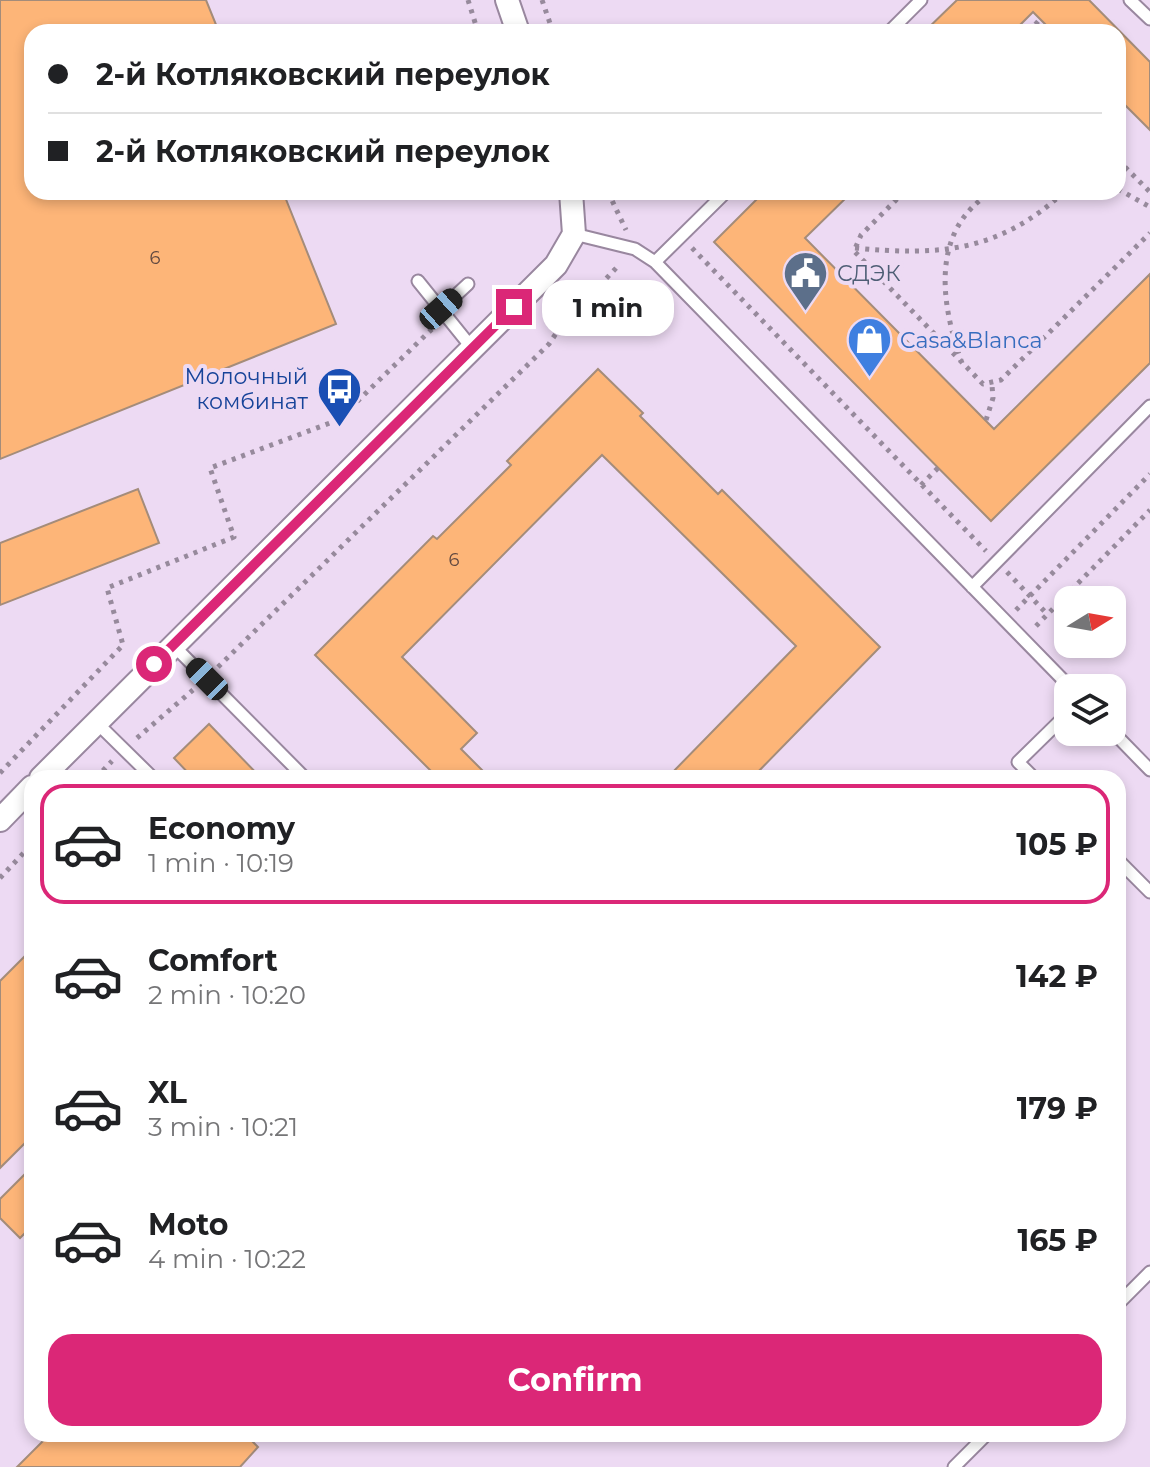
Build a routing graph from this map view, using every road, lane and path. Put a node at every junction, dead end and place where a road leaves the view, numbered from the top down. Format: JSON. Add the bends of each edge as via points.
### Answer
{"nodes":[{"id":1,"x":468,"y":0,"type":"edge"},
{"id":2,"x":507,"y":0,"type":"edge"},
{"id":3,"x":542,"y":0,"type":"edge"},
{"id":4,"x":921,"y":0,"type":"edge"},
{"id":5,"x":1130,"y":0,"type":"edge"},
{"id":6,"x":1040,"y":19,"type":"dead end"},
{"id":7,"x":1150,"y":19,"type":"edge"},
{"id":8,"x":476,"y":24,"type":"edge"},
{"id":9,"x":515,"y":24,"type":"edge"},
{"id":10,"x":550,"y":24,"type":"edge"},
{"id":11,"x":897,"y":24,"type":"edge"},
{"id":12,"x":1036,"y":24,"type":"edge"},
{"id":13,"x":1126,"y":168,"type":"edge"},
{"id":14,"x":1150,"y":192,"type":"edge"},
{"id":15,"x":1126,"y":194,"type":"edge"},
{"id":16,"x":572,"y":200,"type":"edge"},
{"id":17,"x":612,"y":200,"type":"edge"},
{"id":18,"x":718,"y":200,"type":"edge"},
{"id":19,"x":896,"y":200,"type":"edge"},
{"id":20,"x":983,"y":200,"type":"edge"},
{"id":21,"x":1054,"y":200,"type":"edge"},
{"id":22,"x":1150,"y":207,"type":"edge"},
{"id":23,"x":1150,"y":233,"type":"edge"},
{"id":24,"x":574,"y":234,"type":"junction"},
{"id":25,"x":681,"y":236,"type":"junction"},
{"id":26,"x":855,"y":248,"type":"junction"},
{"id":27,"x":635,"y":249,"type":"junction"},
{"id":28,"x":948,"y":250,"type":"junction"},
{"id":29,"x":655,"y":262,"type":"junction"},
{"id":30,"x":418,"y":281,"type":"dead end"},
{"id":31,"x":468,"y":284,"type":"dead end"},
{"id":32,"x":443,"y":312,"type":"junction"},
{"id":33,"x":472,"y":348,"type":"junction"},
{"id":34,"x":963,"y":367,"type":"junction"},
{"id":35,"x":992,"y":385,"type":"junction"},
{"id":36,"x":1150,"y":406,"type":"edge"},
{"id":37,"x":986,"y":420,"type":"dead end"},
{"id":38,"x":938,"y":468,"type":"dead end"},
{"id":39,"x":1150,"y":474,"type":"edge"},
{"id":40,"x":921,"y":485,"type":"junction"},
{"id":41,"x":1150,"y":510,"type":"edge"},
{"id":42,"x":996,"y":562,"type":"junction"},
{"id":43,"x":972,"y":587,"type":"junction"},
{"id":44,"x":1030,"y":597,"type":"junction"},
{"id":45,"x":1006,"y":622,"type":"junction"},
{"id":46,"x":173,"y":645,"type":"junction"},
{"id":47,"x":1057,"y":674,"type":"edge"},
{"id":48,"x":207,"y":679,"type":"junction"},
{"id":49,"x":96,"y":722,"type":"junction"},
{"id":50,"x":1054,"y":727,"type":"edge"},
{"id":51,"x":1126,"y":745,"type":"edge"},
{"id":52,"x":124,"y":749,"type":"junction"},
{"id":53,"x":49,"y":770,"type":"edge"},
{"id":54,"x":104,"y":770,"type":"edge"},
{"id":55,"x":145,"y":770,"type":"edge"},
{"id":56,"x":297,"y":770,"type":"edge"},
{"id":57,"x":1026,"y":770,"type":"edge"},
{"id":58,"x":1150,"y":770,"type":"edge"},
{"id":59,"x":0,"y":773,"type":"edge"},
{"id":60,"x":24,"y":795,"type":"edge"},
{"id":61,"x":0,"y":820,"type":"edge"},
{"id":62,"x":24,"y":852,"type":"edge"},
{"id":63,"x":1126,"y":868,"type":"edge"},
{"id":64,"x":0,"y":878,"type":"edge"},
{"id":65,"x":1150,"y":892,"type":"edge"},
{"id":66,"x":1150,"y":1272,"type":"edge"},
{"id":67,"x":1126,"y":1296,"type":"edge"},
{"id":68,"x":979,"y":1442,"type":"edge"},
{"id":69,"x":954,"y":1467,"type":"edge"}],
"edges":[{"from":1,"to":8,"type":"path"},
{"from":2,"to":9,"type":"street"},
{"from":3,"to":10,"type":"path"},
{"from":4,"to":11,"type":"lane"},
{"from":5,"to":7,"type":"lane"},
{"from":6,"to":12,"type":"path"},
{"from":13,"to":14,"type":"path"},
{"from":15,"to":22,"type":"path"},
{"from":16,"to":24,"type":"street"},
{"from":17,"to":27,"type":"path"},
{"from":18,"to":25,"type":"lane"},
{"from":19,"to":26,"type":"path"},
{"from":20,"to":28,"type":"path","via":[[962,219]]},
{"from":21,"to":28,"type":"path","via":[[1001,236]]},
{"from":23,"to":35,"type":"path"},
{"from":24,"to":27,"type":"lane"},
{"from":24,"to":33,"type":"street","via":[[556,265]]},
{"from":25,"to":29,"type":"lane"},
{"from":25,"to":40,"type":"path"},
{"from":26,"to":28,"type":"path"},
{"from":26,"to":34,"type":"path","via":[[860,260]]},
{"from":27,"to":29,"type":"lane"},
{"from":27,"to":48,"type":"path","via":[[549,344]]},
{"from":28,"to":34,"type":"path","via":[[945,302]]},
{"from":29,"to":43,"type":"lane"},
{"from":30,"to":32,"type":"lane"},
{"from":31,"to":32,"type":"lane"},
{"from":32,"to":33,"type":"lane"},
{"from":32,"to":59,"type":"path","via":[[338,420],[210,468],[234,537],[107,588],[123,645]]},
{"from":33,"to":46,"type":"street"},
{"from":34,"to":35,"type":"path"},
{"from":35,"to":37,"type":"path"},
{"from":36,"to":42,"type":"lane"},
{"from":38,"to":40,"type":"path"},
{"from":39,"to":44,"type":"path"},
{"from":40,"to":42,"type":"path"},
{"from":41,"to":44,"type":"path","via":[[1048,615]]},
{"from":42,"to":43,"type":"lane"},
{"from":42,"to":44,"type":"path"},
{"from":43,"to":45,"type":"lane"},
{"from":44,"to":45,"type":"path"},
{"from":45,"to":47,"type":"lane"},
{"from":46,"to":48,"type":"lane"},
{"from":46,"to":49,"type":"street"},
{"from":48,"to":52,"type":"path"},
{"from":48,"to":56,"type":"lane"},
{"from":49,"to":52,"type":"lane"},
{"from":49,"to":53,"type":"street"},
{"from":50,"to":57,"type":"lane","via":[[1018,762]]},
{"from":51,"to":58,"type":"lane"},
{"from":52,"to":54,"type":"path"},
{"from":52,"to":55,"type":"lane"},
{"from":60,"to":61,"type":"street"},
{"from":62,"to":64,"type":"path"},
{"from":63,"to":65,"type":"lane"},
{"from":66,"to":67,"type":"lane"},
{"from":68,"to":69,"type":"lane"}]}
